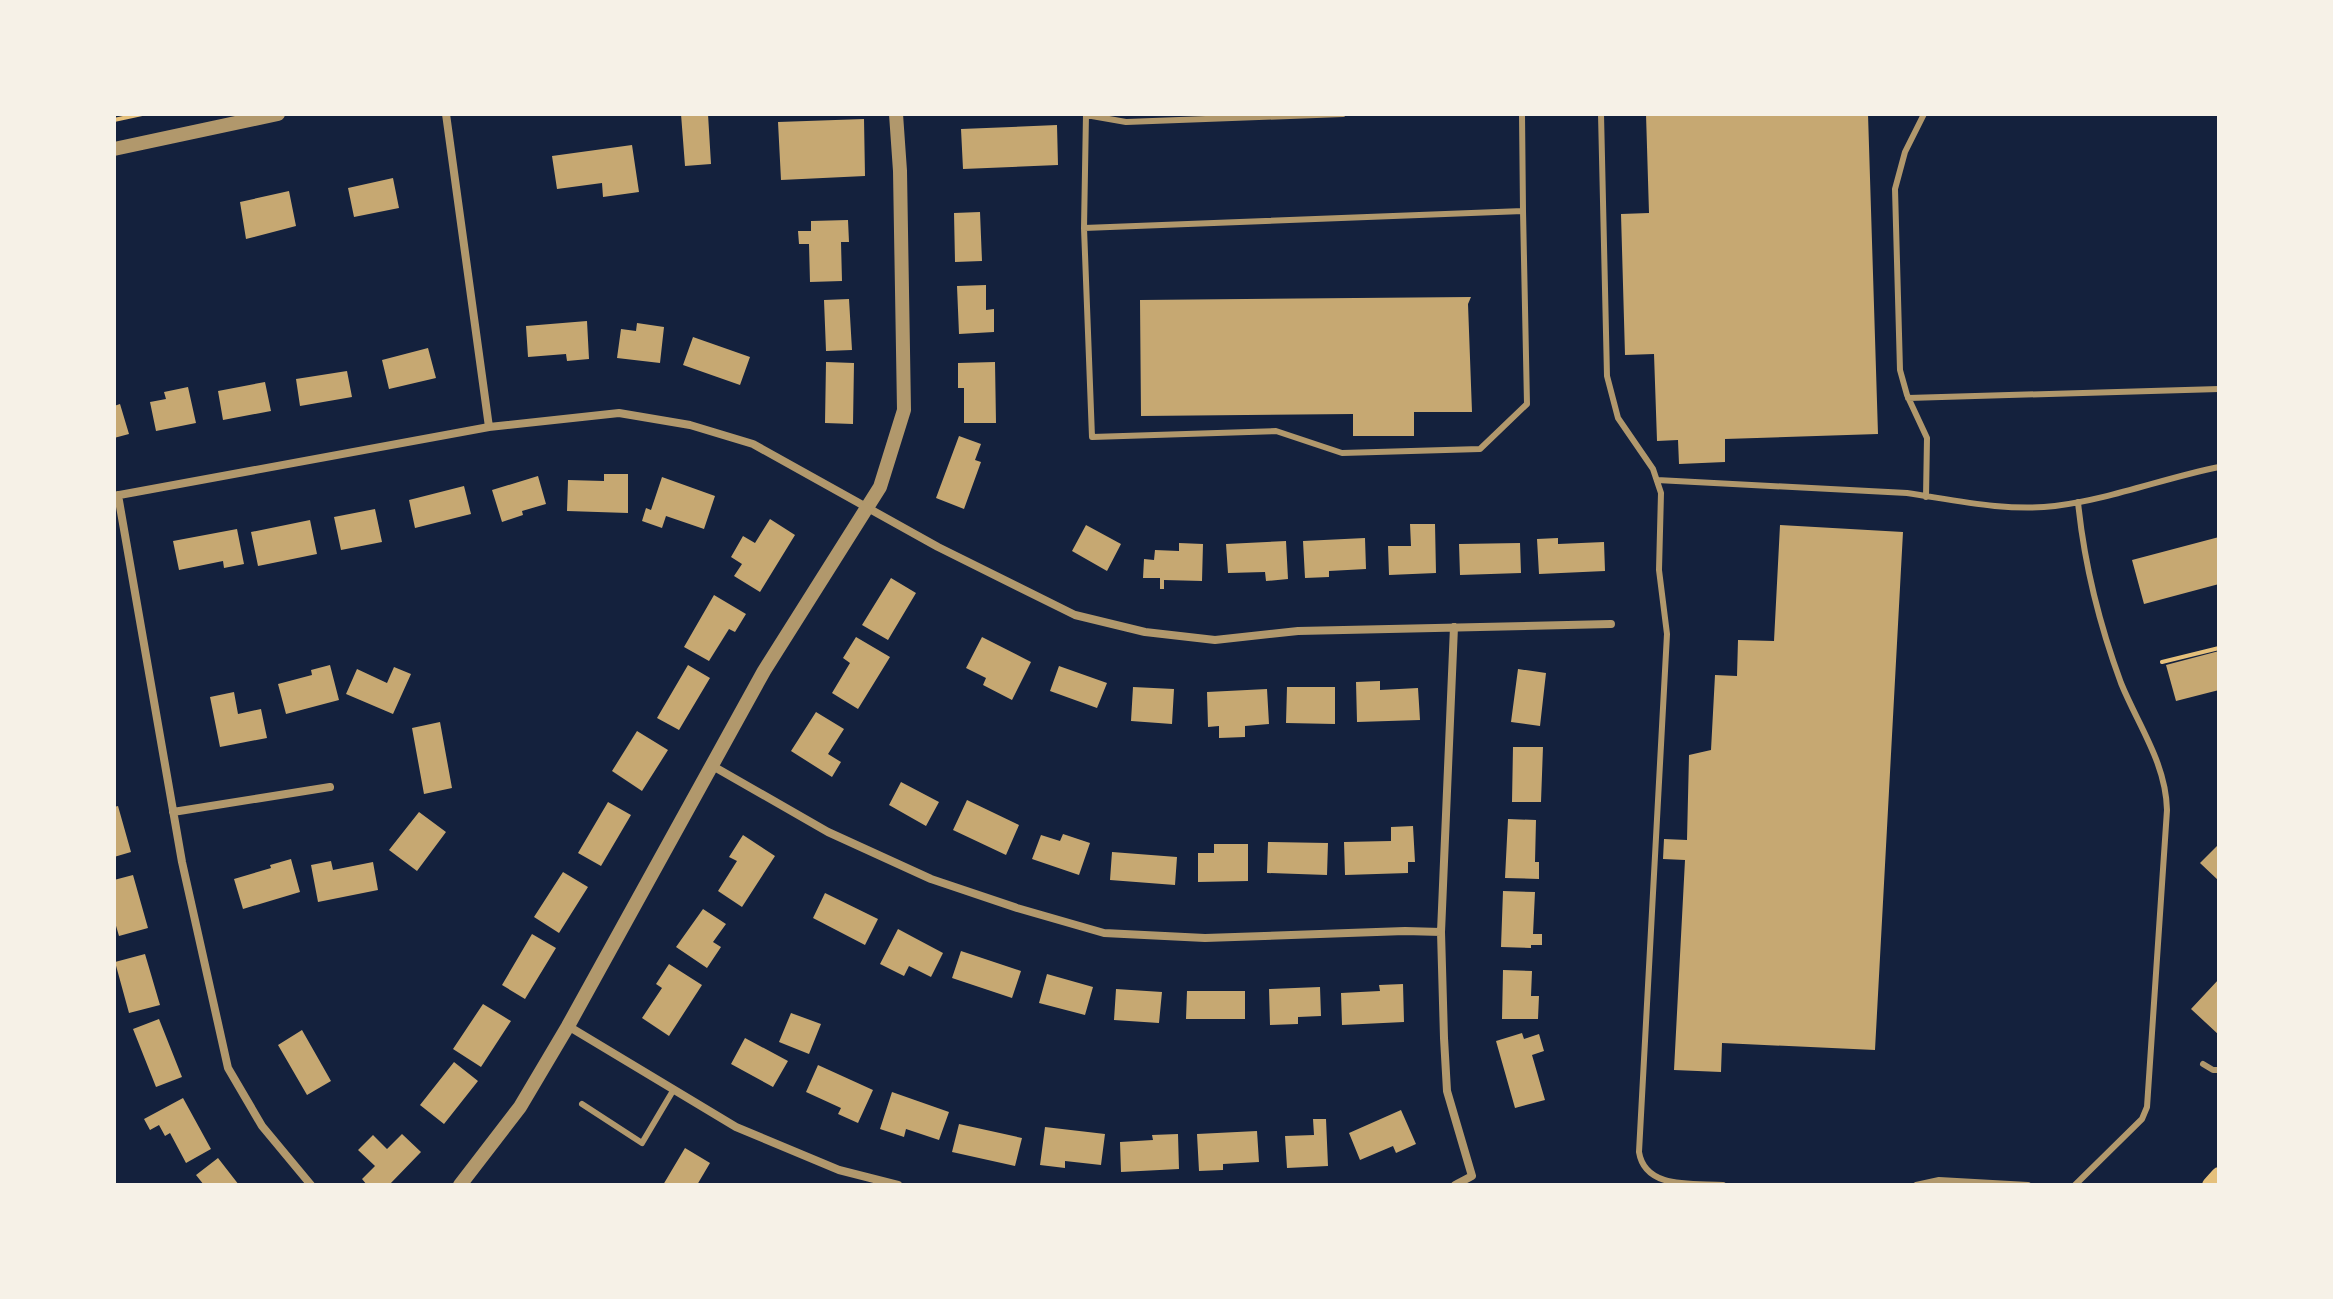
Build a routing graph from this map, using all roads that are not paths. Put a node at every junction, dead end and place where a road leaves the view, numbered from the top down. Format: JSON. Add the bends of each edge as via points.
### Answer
{"nodes":[{"id":1,"x":278,"y":114,"type":"edge"},
{"id":2,"x":446,"y":114,"type":"edge"},
{"id":3,"x":896,"y":114,"type":"edge"},
{"id":4,"x":1343,"y":114,"type":"edge"},
{"id":5,"x":1522,"y":114,"type":"edge"},
{"id":6,"x":1601,"y":114,"type":"edge"},
{"id":7,"x":1924,"y":114,"type":"edge"},
{"id":8,"x":1086,"y":115,"type":"edge"},
{"id":9,"x":114,"y":149,"type":"edge"},
{"id":10,"x":1523,"y":211,"type":"junction"},
{"id":11,"x":1084,"y":228,"type":"junction"},
{"id":12,"x":2219,"y":389,"type":"edge"},
{"id":13,"x":1908,"y":398,"type":"junction"},
{"id":14,"x":489,"y":427,"type":"junction"},
{"id":15,"x":2219,"y":467,"type":"edge"},
{"id":16,"x":1657,"y":480,"type":"junction"},
{"id":17,"x":116,"y":496,"type":"edge"},
{"id":18,"x":1926,"y":497,"type":"junction"},
{"id":19,"x":2078,"y":502,"type":"junction"},
{"id":20,"x":868,"y":507,"type":"junction"},
{"id":21,"x":1611,"y":624,"type":"dead end"},
{"id":22,"x":1454,"y":627,"type":"junction"},
{"id":23,"x":711,"y":765,"type":"junction"},
{"id":24,"x":330,"y":787,"type":"dead end"},
{"id":25,"x":173,"y":812,"type":"junction"},
{"id":26,"x":1441,"y":932,"type":"junction"},
{"id":27,"x":568,"y":1026,"type":"junction"},
{"id":28,"x":2203,"y":1064,"type":"dead end"},
{"id":29,"x":2219,"y":1070,"type":"edge"},
{"id":30,"x":674,"y":1089,"type":"junction"},
{"id":31,"x":582,"y":1104,"type":"dead end"},
{"id":32,"x":2219,"y":1175,"type":"edge"},
{"id":33,"x":311,"y":1185,"type":"edge"},
{"id":34,"x":460,"y":1185,"type":"edge"},
{"id":35,"x":898,"y":1185,"type":"edge"},
{"id":36,"x":1455,"y":1185,"type":"edge"},
{"id":37,"x":1723,"y":1185,"type":"edge"},
{"id":38,"x":1916,"y":1185,"type":"edge"},
{"id":39,"x":2028,"y":1185,"type":"edge"},
{"id":40,"x":2075,"y":1185,"type":"edge"},
{"id":41,"x":2210,"y":1185,"type":"edge"}],
"edges":[{"from":1,"to":9,"type":"street"},
{"from":2,"to":14,"type":"street"},
{"from":3,"to":20,"type":"street","via":[[904,410],[884,476]]},
{"from":4,"to":8,"type":"lane","via":[[1126,122]]},
{"from":5,"to":10,"type":"lane"},
{"from":6,"to":16,"type":"lane","via":[[1608,383],[1621,424]]},
{"from":7,"to":13,"type":"lane","via":[[1902,159],[1894,200],[1900,370]]},
{"from":8,"to":11,"type":"lane"},
{"from":10,"to":11,"type":"lane"},
{"from":10,"to":11,"type":"lane","via":[[1527,404],[1480,449],[1385,453],[1342,453],[1276,431],[1092,437]]},
{"from":12,"to":13,"type":"lane"},
{"from":13,"to":18,"type":"lane","via":[[1927,438]]},
{"from":14,"to":17,"type":"street"},
{"from":14,"to":20,"type":"street","via":[[619,413],[690,425],[753,444]]},
{"from":15,"to":19,"type":"lane"},
{"from":16,"to":18,"type":"lane"},
{"from":16,"to":37,"type":"lane","via":[[1662,497],[1659,577],[1667,640],[1639,1152],[1644,1168],[1661,1180]]},
{"from":17,"to":25,"type":"street"},
{"from":18,"to":19,"type":"lane","via":[[2042,507]]},
{"from":19,"to":40,"type":"lane","via":[[2082,540],[2110,650],[2159,765],[2167,810],[2147,1110]]},
{"from":20,"to":22,"type":"street","via":[[1075,615],[1145,632],[1215,640],[1298,631]]},
{"from":20,"to":23,"type":"street"},
{"from":21,"to":22,"type":"street"},
{"from":22,"to":26,"type":"street"},
{"from":23,"to":26,"type":"street","via":[[828,832],[931,879],[1104,933],[1205,938]]},
{"from":23,"to":27,"type":"street"},
{"from":24,"to":25,"type":"street"},
{"from":25,"to":33,"type":"street","via":[[228,1068],[262,1126]]},
{"from":26,"to":36,"type":"street","via":[[1447,1091],[1472,1176]]},
{"from":27,"to":30,"type":"street"},
{"from":27,"to":34,"type":"street","via":[[520,1107]]},
{"from":28,"to":29,"type":"lane"},
{"from":30,"to":31,"type":"lane","via":[[642,1143]]},
{"from":30,"to":35,"type":"street","via":[[736,1127],[839,1170]]},
{"from":32,"to":41,"type":"main road"},
{"from":38,"to":39,"type":"lane","via":[[1939,1180]]}]}
